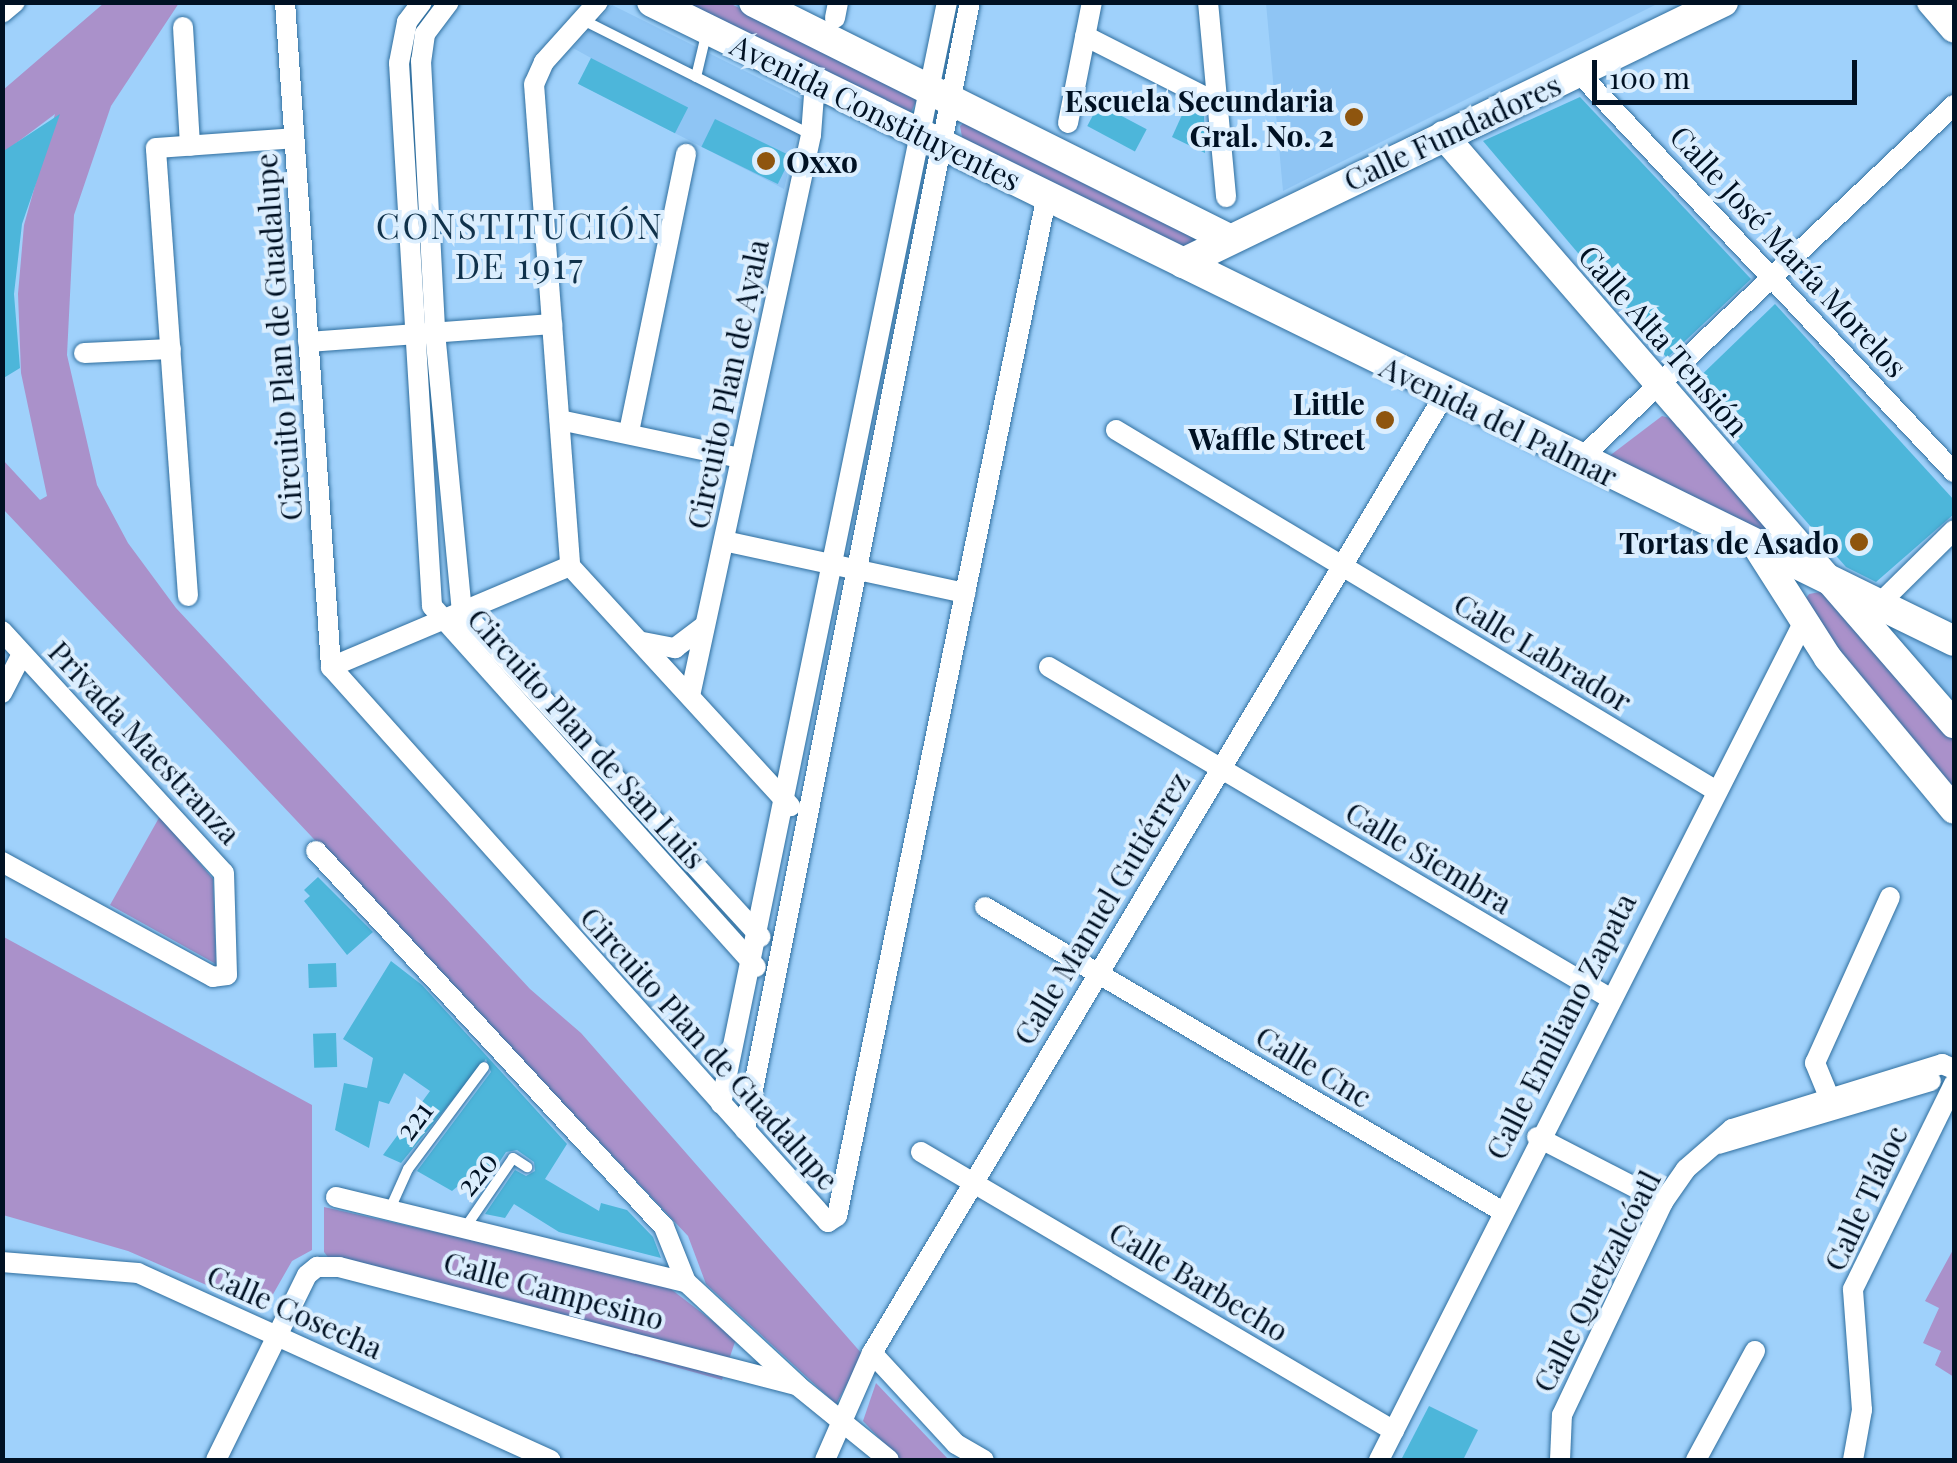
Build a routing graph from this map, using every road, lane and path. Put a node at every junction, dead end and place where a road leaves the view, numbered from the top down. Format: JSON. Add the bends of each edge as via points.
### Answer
{"nodes":[{"id":1,"x":14,"y":2,"type":"edge"},
{"id":2,"x":285,"y":2,"type":"edge"},
{"id":3,"x":422,"y":2,"type":"edge"},
{"id":4,"x":598,"y":2,"type":"edge"},
{"id":5,"x":652,"y":2,"type":"edge"},
{"id":6,"x":754,"y":2,"type":"edge"},
{"id":7,"x":947,"y":2,"type":"edge"},
{"id":8,"x":970,"y":2,"type":"edge"},
{"id":9,"x":1092,"y":2,"type":"edge"},
{"id":10,"x":1208,"y":2,"type":"edge"},
{"id":11,"x":1723,"y":2,"type":"edge"},
{"id":12,"x":1931,"y":2,"type":"edge"},
{"id":13,"x":444,"y":4,"type":"edge"},
{"id":14,"x":2,"y":12,"type":"edge"},
{"id":15,"x":582,"y":20,"type":"junction"},
{"id":16,"x":183,"y":26,"type":"dead end"},
{"id":17,"x":1954,"y":28,"type":"edge"},
{"id":18,"x":708,"y":30,"type":"junction"},
{"id":19,"x":1085,"y":36,"type":"junction"},
{"id":20,"x":1579,"y":72,"type":"junction"},
{"id":21,"x":696,"y":77,"type":"junction"},
{"id":22,"x":816,"y":82,"type":"junction"},
{"id":23,"x":939,"y":93,"type":"junction"},
{"id":24,"x":1217,"y":104,"type":"junction"},
{"id":25,"x":1954,"y":105,"type":"edge"},
{"id":26,"x":1068,"y":123,"type":"dead end"},
{"id":27,"x":1443,"y":134,"type":"junction"},
{"id":28,"x":811,"y":135,"type":"junction"},
{"id":29,"x":294,"y":138,"type":"junction"},
{"id":30,"x":931,"y":138,"type":"junction"},
{"id":31,"x":190,"y":146,"type":"junction"},
{"id":32,"x":686,"y":154,"type":"dead end"},
{"id":33,"x":1046,"y":195,"type":"junction"},
{"id":34,"x":1226,"y":197,"type":"dead end"},
{"id":35,"x":1227,"y":238,"type":"junction"},
{"id":36,"x":1182,"y":263,"type":"junction"},
{"id":37,"x":1772,"y":277,"type":"junction"},
{"id":38,"x":552,"y":324,"type":"junction"},
{"id":39,"x":435,"y":332,"type":"junction"},
{"id":40,"x":412,"y":334,"type":"junction"},
{"id":41,"x":308,"y":342,"type":"junction"},
{"id":42,"x":171,"y":349,"type":"junction"},
{"id":43,"x":84,"y":353,"type":"dead end"},
{"id":44,"x":1657,"y":383,"type":"junction"},
{"id":45,"x":1445,"y":394,"type":"junction"},
{"id":46,"x":560,"y":420,"type":"junction"},
{"id":47,"x":1116,"y":430,"type":"dead end"},
{"id":48,"x":629,"y":432,"type":"junction"},
{"id":49,"x":741,"y":458,"type":"junction"},
{"id":50,"x":1578,"y":460,"type":"junction"},
{"id":51,"x":1954,"y":472,"type":"edge"},
{"id":52,"x":1954,"y":530,"type":"edge"},
{"id":53,"x":724,"y":540,"type":"junction"},
{"id":54,"x":1756,"y":547,"type":"junction"},
{"id":55,"x":832,"y":564,"type":"junction"},
{"id":56,"x":1340,"y":565,"type":"junction"},
{"id":57,"x":570,"y":566,"type":"junction"},
{"id":58,"x":856,"y":570,"type":"junction"},
{"id":59,"x":1838,"y":587,"type":"junction"},
{"id":60,"x":964,"y":593,"type":"junction"},
{"id":61,"x":188,"y":596,"type":"dead end"},
{"id":62,"x":1879,"y":604,"type":"junction"},
{"id":63,"x":462,"y":612,"type":"junction"},
{"id":64,"x":440,"y":621,"type":"junction"},
{"id":65,"x":1803,"y":623,"type":"junction"},
{"id":66,"x":706,"y":624,"type":"junction"},
{"id":67,"x":2,"y":632,"type":"edge"},
{"id":68,"x":638,"y":639,"type":"junction"},
{"id":69,"x":1954,"y":641,"type":"edge"},
{"id":70,"x":22,"y":654,"type":"junction"},
{"id":71,"x":330,"y":667,"type":"junction"},
{"id":72,"x":1049,"y":667,"type":"dead end"},
{"id":73,"x":2,"y":693,"type":"edge"},
{"id":74,"x":690,"y":696,"type":"junction"},
{"id":75,"x":1954,"y":724,"type":"edge"},
{"id":76,"x":1220,"y":768,"type":"junction"},
{"id":77,"x":1715,"y":790,"type":"junction"},
{"id":78,"x":783,"y":798,"type":"junction"},
{"id":79,"x":1954,"y":809,"type":"edge"},
{"id":80,"x":806,"y":823,"type":"junction"},
{"id":81,"x":316,"y":850,"type":"dead end"},
{"id":82,"x":2,"y":862,"type":"edge"},
{"id":83,"x":1890,"y":897,"type":"dead end"},
{"id":84,"x":984,"y":907,"type":"dead end"},
{"id":85,"x":756,"y":933,"type":"junction"},
{"id":86,"x":779,"y":957,"type":"junction"},
{"id":87,"x":750,"y":961,"type":"junction"},
{"id":88,"x":1098,"y":973,"type":"junction"},
{"id":89,"x":773,"y":988,"type":"junction"},
{"id":90,"x":1608,"y":997,"type":"junction"},
{"id":91,"x":484,"y":1067,"type":"dead end"},
{"id":92,"x":1954,"y":1071,"type":"edge"},
{"id":93,"x":1954,"y":1084,"type":"edge"},
{"id":94,"x":721,"y":1104,"type":"junction"},
{"id":95,"x":1832,"y":1105,"type":"junction"},
{"id":96,"x":744,"y":1130,"type":"junction"},
{"id":97,"x":1538,"y":1137,"type":"junction"},
{"id":98,"x":921,"y":1152,"type":"dead end"},
{"id":99,"x":527,"y":1167,"type":"dead end"},
{"id":100,"x":973,"y":1182,"type":"junction"},
{"id":101,"x":336,"y":1197,"type":"dead end"},
{"id":102,"x":1663,"y":1202,"type":"junction"},
{"id":103,"x":390,"y":1209,"type":"junction"},
{"id":104,"x":1500,"y":1210,"type":"junction"},
{"id":105,"x":467,"y":1225,"type":"junction"},
{"id":106,"x":2,"y":1262,"type":"edge"},
{"id":107,"x":686,"y":1282,"type":"junction"},
{"id":108,"x":274,"y":1334,"type":"junction"},
{"id":109,"x":1755,"y":1351,"type":"dead end"},
{"id":110,"x":872,"y":1353,"type":"junction"},
{"id":111,"x":798,"y":1386,"type":"junction"},
{"id":112,"x":842,"y":1420,"type":"junction"},
{"id":113,"x":1394,"y":1431,"type":"junction"},
{"id":114,"x":216,"y":1460,"type":"edge"},
{"id":115,"x":550,"y":1460,"type":"edge"},
{"id":116,"x":826,"y":1460,"type":"edge"},
{"id":117,"x":889,"y":1460,"type":"edge"},
{"id":118,"x":984,"y":1460,"type":"edge"},
{"id":119,"x":1379,"y":1460,"type":"edge"},
{"id":120,"x":1560,"y":1460,"type":"edge"},
{"id":121,"x":1696,"y":1460,"type":"edge"},
{"id":122,"x":1852,"y":1460,"type":"edge"}],
"edges":[{"from":1,"to":14,"type":"street"},
{"from":2,"to":29,"type":"street","name":"Circuito Plan de Guadalupe"},
{"from":3,"to":40,"type":"street","name":"Circuito Plan de San Luis","via":[[406,22],[399,64]]},
{"from":4,"to":15,"type":"street"},
{"from":5,"to":18,"type":"main road","name":"Avenida Constituyentes"},
{"from":6,"to":23,"type":"main road","name":"Avenida Constituyentes"},
{"from":7,"to":23,"type":"street"},
{"from":8,"to":23,"type":"street"},
{"from":9,"to":19,"type":"street"},
{"from":10,"to":24,"type":"street"},
{"from":11,"to":20,"type":"main road","name":"Calle Fundadores"},
{"from":12,"to":17,"type":"street"},
{"from":13,"to":39,"type":"street","name":"Circuito Plan de San Luis","via":[[425,34],[421,61]]},
{"from":15,"to":21,"type":"lane"},
{"from":15,"to":38,"type":"street","via":[[544,62],[534,84]]},
{"from":16,"to":31,"type":"street"},
{"from":18,"to":21,"type":"lane"},
{"from":18,"to":22,"type":"main road","name":"Avenida Constituyentes"},
{"from":19,"to":24,"type":"street"},
{"from":19,"to":26,"type":"street"},
{"from":20,"to":27,"type":"main road","name":"Calle Fundadores"},
{"from":20,"to":37,"type":"street","name":"Calle José María Morelos"},
{"from":21,"to":28,"type":"lane"},
{"from":22,"to":28,"type":"street","name":"Circuito Plan de Ayala"},
{"from":22,"to":30,"type":"main road","name":"Avenida Constituyentes"},
{"from":23,"to":30,"type":"street"},
{"from":23,"to":35,"type":"main road","name":"Avenida Constituyentes"},
{"from":24,"to":34,"type":"street"},
{"from":25,"to":37,"type":"street"},
{"from":27,"to":35,"type":"main road","name":"Calle Fundadores"},
{"from":27,"to":44,"type":"street","name":"Calle Alta Tensión"},
{"from":28,"to":49,"type":"street","name":"Circuito Plan de Ayala"},
{"from":29,"to":31,"type":"street"},
{"from":29,"to":41,"type":"street","name":"Circuito Plan de Guadalupe"},
{"from":30,"to":33,"type":"main road","name":"Avenida Constituyentes"},
{"from":30,"to":55,"type":"street"},
{"from":30,"to":58,"type":"street"},
{"from":31,"to":42,"type":"street","via":[[156,148]]},
{"from":32,"to":48,"type":"street"},
{"from":33,"to":36,"type":"main road","name":"Avenida del Palmar"},
{"from":33,"to":60,"type":"street","name":"Circuito Plan de Guadalupe"},
{"from":35,"to":36,"type":"main road","name":"Calle Fundadores"},
{"from":36,"to":45,"type":"main road","name":"Avenida del Palmar"},
{"from":37,"to":44,"type":"street"},
{"from":37,"to":51,"type":"street","name":"Calle José María Morelos"},
{"from":38,"to":39,"type":"street"},
{"from":38,"to":46,"type":"street"},
{"from":39,"to":40,"type":"street"},
{"from":39,"to":63,"type":"street","name":"Circuito Plan de San Luis"},
{"from":40,"to":41,"type":"street"},
{"from":40,"to":64,"type":"street","name":"Circuito Plan de San Luis","via":[[432,606]]},
{"from":41,"to":71,"type":"street","name":"Circuito Plan de Guadalupe"},
{"from":42,"to":43,"type":"street"},
{"from":42,"to":61,"type":"street"},
{"from":44,"to":50,"type":"street"},
{"from":44,"to":59,"type":"street","name":"Calle Alta Tensión"},
{"from":45,"to":50,"type":"main road","name":"Avenida del Palmar"},
{"from":45,"to":56,"type":"street","name":"Calle Manuel Gutiérrez"},
{"from":46,"to":48,"type":"street"},
{"from":46,"to":57,"type":"street"},
{"from":47,"to":56,"type":"street","name":"Calle Labrador"},
{"from":48,"to":49,"type":"street"},
{"from":49,"to":53,"type":"street","name":"Circuito Plan de Ayala"},
{"from":50,"to":54,"type":"main road","name":"Avenida del Palmar"},
{"from":52,"to":62,"type":"street"},
{"from":53,"to":55,"type":"street"},
{"from":53,"to":66,"type":"street","name":"Circuito Plan de Ayala"},
{"from":54,"to":59,"type":"main road","name":"Avenida del Palmar"},
{"from":54,"to":65,"type":"street"},
{"from":55,"to":58,"type":"street"},
{"from":55,"to":78,"type":"street"},
{"from":56,"to":76,"type":"street","name":"Calle Manuel Gutiérrez"},
{"from":56,"to":77,"type":"street","name":"Calle Labrador"},
{"from":57,"to":63,"type":"street"},
{"from":57,"to":68,"type":"street"},
{"from":58,"to":60,"type":"street"},
{"from":58,"to":80,"type":"street"},
{"from":59,"to":62,"type":"main road","name":"Avenida del Palmar"},
{"from":59,"to":75,"type":"street","name":"Calle Alta Tensión"},
{"from":60,"to":96,"type":"street","name":"Circuito Plan de Guadalupe","via":[[834,1220],[821,1218]]},
{"from":62,"to":69,"type":"main road","name":"Avenida del Palmar"},
{"from":63,"to":64,"type":"street"},
{"from":63,"to":85,"type":"street","name":"Circuito Plan de San Luis"},
{"from":64,"to":71,"type":"street"},
{"from":64,"to":87,"type":"street","name":"Circuito Plan de San Luis"},
{"from":65,"to":77,"type":"street","name":"Calle Emiliano Zapata"},
{"from":65,"to":79,"type":"street"},
{"from":66,"to":68,"type":"street","via":[[675,648]]},
{"from":66,"to":74,"type":"street","name":"Circuito Plan de Ayala"},
{"from":67,"to":70,"type":"street","name":"Privada Maestranza"},
{"from":68,"to":74,"type":"street"},
{"from":70,"to":73,"type":"street","name":"Privada Maestranza"},
{"from":70,"to":82,"type":"street","name":"Privada Maestranza","via":[[224,873],[228,976],[213,977]]},
{"from":71,"to":94,"type":"street","name":"Circuito Plan de Guadalupe"},
{"from":72,"to":76,"type":"street","name":"Calle Siembra"},
{"from":74,"to":78,"type":"street"},
{"from":76,"to":88,"type":"street","name":"Calle Manuel Gutiérrez"},
{"from":76,"to":90,"type":"street","name":"Calle Siembra"},
{"from":77,"to":90,"type":"street","name":"Calle Emiliano Zapata"},
{"from":78,"to":80,"type":"street"},
{"from":78,"to":85,"type":"street"},
{"from":80,"to":86,"type":"street"},
{"from":81,"to":107,"type":"street","via":[[664,1228]]},
{"from":83,"to":95,"type":"street","via":[[1815,1063]]},
{"from":84,"to":88,"type":"street","name":"Calle Cnc"},
{"from":85,"to":86,"type":"street","name":"Circuito Plan de San Luis"},
{"from":85,"to":87,"type":"street"},
{"from":86,"to":89,"type":"street"},
{"from":87,"to":89,"type":"street","name":"Circuito Plan de San Luis"},
{"from":87,"to":94,"type":"street"},
{"from":88,"to":100,"type":"street","name":"Calle Manuel Gutiérrez"},
{"from":88,"to":104,"type":"street","name":"Calle Cnc"},
{"from":89,"to":96,"type":"street"},
{"from":90,"to":97,"type":"street","name":"Calle Emiliano Zapata"},
{"from":91,"to":103,"type":"lane","name":"221","via":[[408,1169]]},
{"from":92,"to":95,"type":"street","name":"Calle Quetzalcóatl","via":[[1942,1064]]},
{"from":93,"to":122,"type":"street","name":"Calle Tláloc","via":[[1853,1290],[1862,1410]]},
{"from":94,"to":96,"type":"street","name":"Circuito Plan de Guadalupe"},
{"from":95,"to":102,"type":"street","name":"Calle Quetzalcóatl","via":[[1732,1129],[1686,1169]]},
{"from":97,"to":102,"type":"street"},
{"from":97,"to":104,"type":"street","name":"Calle Emiliano Zapata"},
{"from":98,"to":100,"type":"street","name":"Calle Barbecho"},
{"from":99,"to":105,"type":"lane","name":"220","via":[[513,1158]]},
{"from":100,"to":110,"type":"street","name":"Calle Manuel Gutiérrez"},
{"from":100,"to":113,"type":"street","name":"Calle Barbecho"},
{"from":101,"to":103,"type":"street"},
{"from":102,"to":120,"type":"street","name":"Calle Quetzalcóatl","via":[[1562,1415]]},
{"from":103,"to":105,"type":"street"},
{"from":104,"to":113,"type":"street","name":"Calle Emiliano Zapata"},
{"from":105,"to":107,"type":"street"},
{"from":106,"to":108,"type":"street","name":"Calle Cosecha","via":[[138,1273]]},
{"from":107,"to":111,"type":"street"},
{"from":108,"to":111,"type":"street","name":"Calle Campesino","via":[[308,1275],[317,1267],[339,1267]]},
{"from":108,"to":114,"type":"street","name":"Calle Campesino"},
{"from":108,"to":115,"type":"street","name":"Calle Cosecha"},
{"from":109,"to":121,"type":"street"},
{"from":110,"to":112,"type":"street","name":"Calle Manuel Gutiérrez"},
{"from":110,"to":118,"type":"street","via":[[956,1444]]},
{"from":111,"to":112,"type":"street","name":"Calle Campesino"},
{"from":112,"to":116,"type":"street","name":"Calle Manuel Gutiérrez"},
{"from":112,"to":117,"type":"street","name":"Calle Campesino"},
{"from":113,"to":119,"type":"street","name":"Calle Emiliano Zapata"}]}
